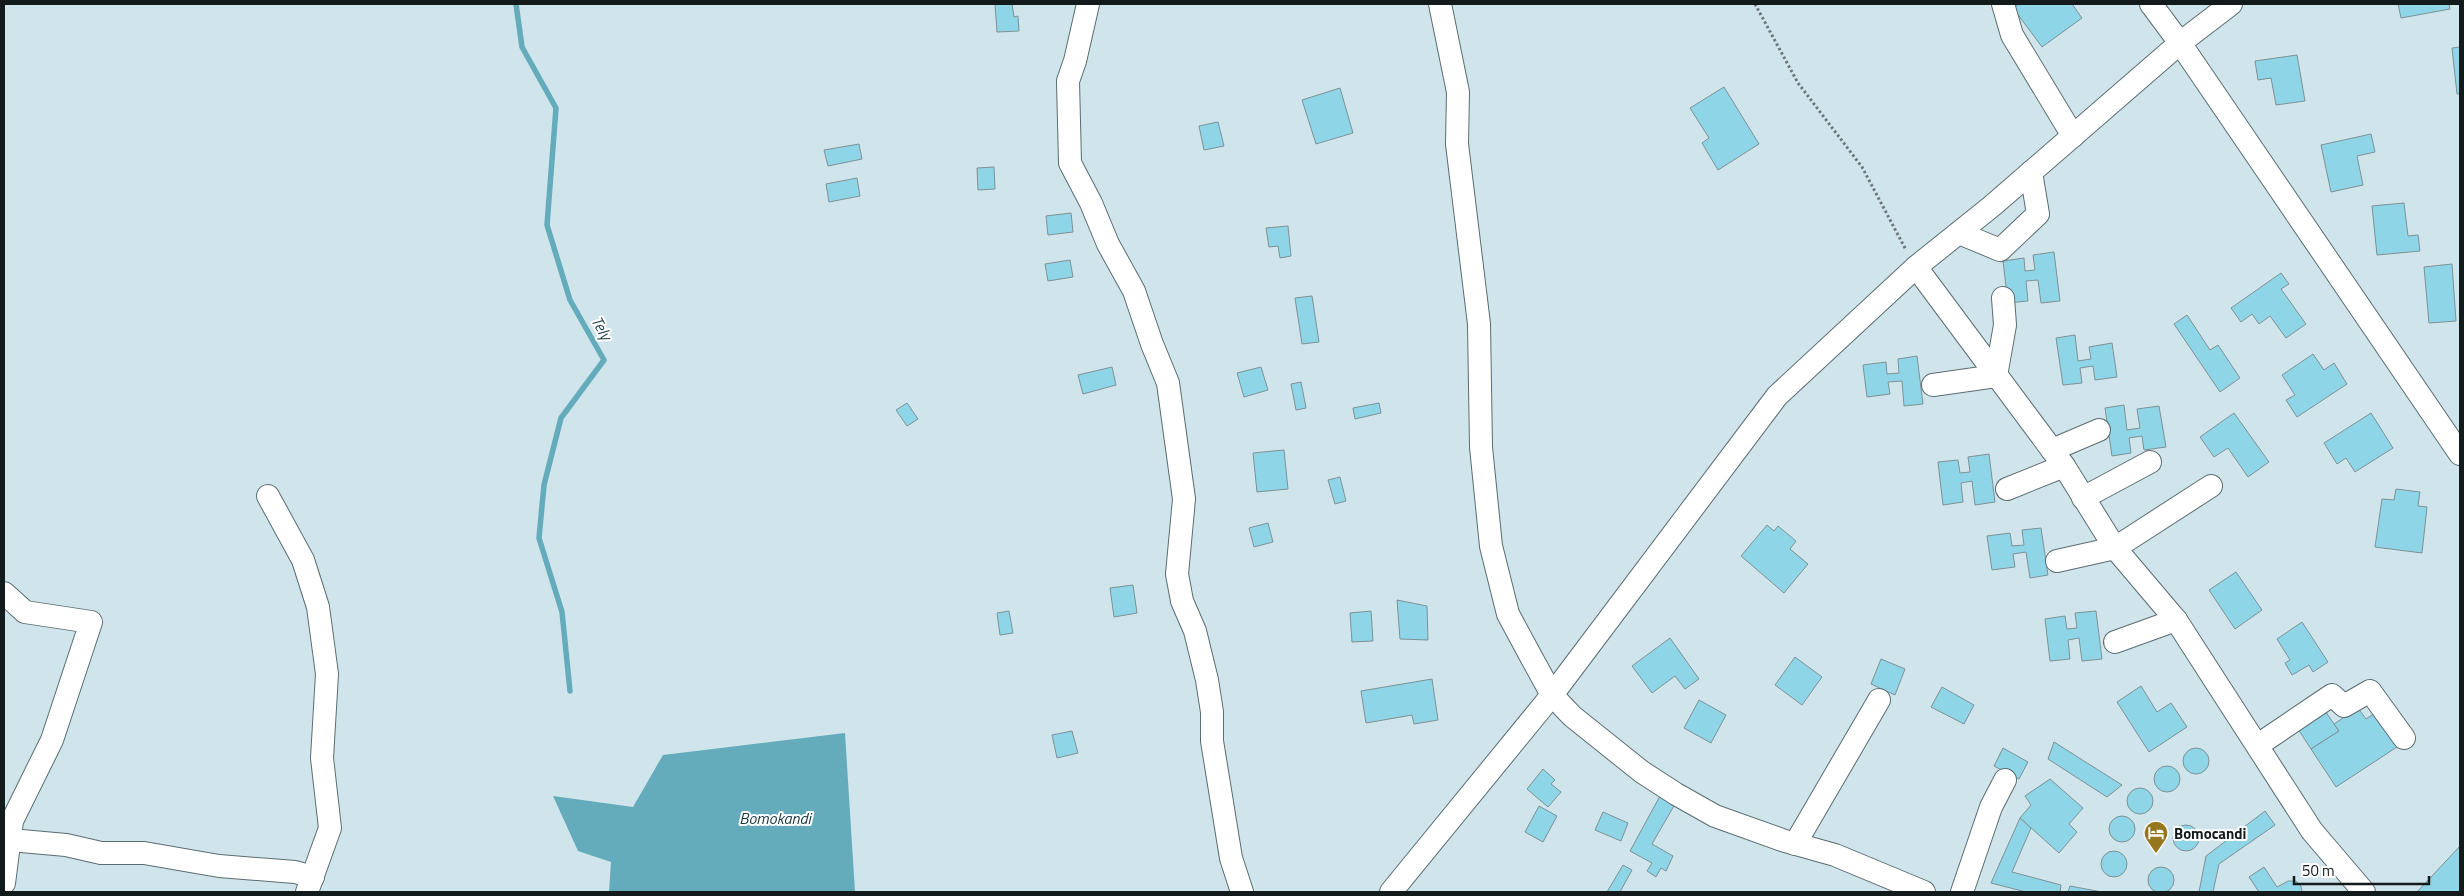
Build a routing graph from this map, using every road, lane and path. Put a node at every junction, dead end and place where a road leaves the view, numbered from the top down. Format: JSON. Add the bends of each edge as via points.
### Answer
{"nodes":[{"id":1,"x":1088,"y":4,"type":"edge"},
{"id":2,"x":1440,"y":4,"type":"edge"},
{"id":3,"x":1756,"y":4,"type":"edge"},
{"id":4,"x":2003,"y":4,"type":"edge"},
{"id":5,"x":2152,"y":4,"type":"edge"},
{"id":6,"x":2232,"y":4,"type":"edge"},
{"id":7,"x":2180,"y":43,"type":"junction"},
{"id":8,"x":2073,"y":136,"type":"junction"},
{"id":9,"x":2031,"y":172,"type":"junction"},
{"id":10,"x":1958,"y":233,"type":"junction"},
{"id":11,"x":1916,"y":267,"type":"junction"},
{"id":12,"x":2002,"y":298,"type":"dead end"},
{"id":13,"x":1996,"y":376,"type":"junction"},
{"id":14,"x":1933,"y":385,"type":"dead end"},
{"id":15,"x":2099,"y":430,"type":"dead end"},
{"id":16,"x":2460,"y":454,"type":"edge"},
{"id":17,"x":2058,"y":458,"type":"junction"},
{"id":18,"x":2150,"y":462,"type":"dead end"},
{"id":19,"x":2211,"y":486,"type":"dead end"},
{"id":20,"x":2007,"y":489,"type":"dead end"},
{"id":21,"x":268,"y":496,"type":"dead end"},
{"id":22,"x":2084,"y":498,"type":"junction"},
{"id":23,"x":2115,"y":548,"type":"junction"},
{"id":24,"x":2057,"y":561,"type":"dead end"},
{"id":25,"x":4,"y":593,"type":"edge"},
{"id":26,"x":2176,"y":620,"type":"junction"},
{"id":27,"x":2115,"y":642,"type":"dead end"},
{"id":28,"x":1552,"y":695,"type":"junction"},
{"id":29,"x":1880,"y":700,"type":"dead end"},
{"id":30,"x":2404,"y":738,"type":"dead end"},
{"id":31,"x":2258,"y":744,"type":"junction"},
{"id":32,"x":2005,"y":780,"type":"dead end"},
{"id":33,"x":10,"y":840,"type":"junction"},
{"id":34,"x":1795,"y":844,"type":"junction"},
{"id":35,"x":4,"y":883,"type":"edge"},
{"id":36,"x":310,"y":884,"type":"edge"},
{"id":37,"x":2360,"y":891,"type":"edge"},
{"id":38,"x":1242,"y":892,"type":"edge"},
{"id":39,"x":1391,"y":892,"type":"edge"},
{"id":40,"x":1924,"y":892,"type":"edge"},
{"id":41,"x":1962,"y":892,"type":"edge"}],
"edges":[{"from":1,"to":38,"type":"street","via":[[1068,81],[1070,163],[1134,292],[1168,383],[1184,499],[1177,574],[1182,601],[1195,631],[1207,680],[1212,741],[1231,858]]},
{"from":2,"to":28,"type":"street","via":[[1458,92],[1457,144],[1479,324],[1481,447],[1491,546],[1508,614]]},
{"from":3,"to":11,"type":"path","via":[[1798,83],[1862,167]]},
{"from":4,"to":8,"type":"street","via":[[2012,35]]},
{"from":5,"to":7,"type":"street"},
{"from":6,"to":7,"type":"street"},
{"from":7,"to":8,"type":"street"},
{"from":7,"to":16,"type":"street"},
{"from":8,"to":9,"type":"street"},
{"from":9,"to":10,"type":"street"},
{"from":9,"to":10,"type":"street","via":[[2038,214],[2000,250]]},
{"from":10,"to":11,"type":"street"},
{"from":11,"to":13,"type":"street"},
{"from":11,"to":28,"type":"street","via":[[1777,396]]},
{"from":12,"to":13,"type":"street","via":[[2005,325]]},
{"from":13,"to":14,"type":"street"},
{"from":13,"to":17,"type":"street"},
{"from":15,"to":17,"type":"street"},
{"from":17,"to":20,"type":"street"},
{"from":17,"to":22,"type":"street"},
{"from":18,"to":22,"type":"street"},
{"from":19,"to":23,"type":"street"},
{"from":21,"to":36,"type":"street","via":[[306,569],[318,607],[327,674],[322,758],[330,828]]},
{"from":22,"to":23,"type":"street"},
{"from":23,"to":24,"type":"street"},
{"from":23,"to":26,"type":"street"},
{"from":25,"to":33,"type":"street","via":[[26,612],[91,622],[52,740],[12,821]]},
{"from":26,"to":27,"type":"street"},
{"from":26,"to":31,"type":"street"},
{"from":28,"to":34,"type":"street","via":[[1601,740],[1676,794],[1715,816]]},
{"from":28,"to":39,"type":"street"},
{"from":29,"to":34,"type":"street"},
{"from":30,"to":31,"type":"street","via":[[2370,691],[2344,706],[2332,695]]},
{"from":31,"to":37,"type":"street","via":[[2312,830]]},
{"from":32,"to":41,"type":"street"},
{"from":33,"to":35,"type":"street"},
{"from":33,"to":36,"type":"street","via":[[100,853],[144,853],[219,866],[295,872]]},
{"from":34,"to":40,"type":"street","via":[[1835,855]]}]}
